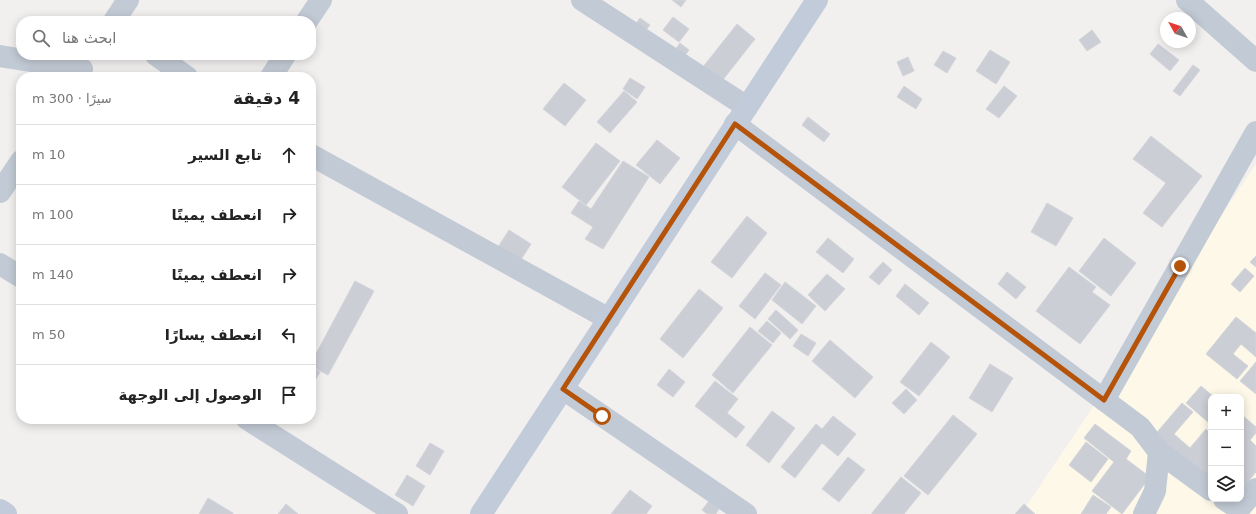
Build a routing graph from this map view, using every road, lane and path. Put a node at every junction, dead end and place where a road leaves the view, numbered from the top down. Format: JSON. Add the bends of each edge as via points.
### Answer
{"nodes":[{"id":1,"x":128,"y":0,"type":"edge"},
{"id":2,"x":321,"y":0,"type":"edge"},
{"id":3,"x":582,"y":0,"type":"edge"},
{"id":4,"x":817,"y":0,"type":"edge"},
{"id":5,"x":1187,"y":0,"type":"edge"},
{"id":6,"x":117,"y":16,"type":"edge"},
{"id":7,"x":310,"y":16,"type":"edge"},
{"id":8,"x":0,"y":56,"type":"edge"},
{"id":9,"x":16,"y":58,"type":"edge"},
{"id":10,"x":30,"y":60,"type":"edge"},
{"id":11,"x":163,"y":60,"type":"edge"},
{"id":12,"x":282,"y":60,"type":"edge"},
{"id":13,"x":1256,"y":61,"type":"edge"},
{"id":14,"x":83,"y":67,"type":"edge"},
{"id":15,"x":180,"y":72,"type":"edge"},
{"id":16,"x":274,"y":72,"type":"edge"},
{"id":17,"x":747,"y":106,"type":"junction"},
{"id":18,"x":735,"y":124,"type":"junction"},
{"id":19,"x":1256,"y":132,"type":"edge"},
{"id":20,"x":316,"y":158,"type":"edge"},
{"id":21,"x":16,"y":168,"type":"edge"},
{"id":22,"x":0,"y":192,"type":"edge"},
{"id":23,"x":0,"y":264,"type":"edge"},
{"id":24,"x":16,"y":274,"type":"edge"},
{"id":25,"x":608,"y":319,"type":"junction"},
{"id":26,"x":563,"y":389,"type":"junction"},
{"id":27,"x":1104,"y":400,"type":"junction"},
{"id":28,"x":255,"y":424,"type":"edge"},
{"id":29,"x":1159,"y":452,"type":"junction"},
{"id":30,"x":1208,"y":488,"type":"edge"},
{"id":31,"x":1256,"y":489,"type":"edge"},
{"id":32,"x":1228,"y":502,"type":"edge"},
{"id":33,"x":398,"y":514,"type":"edge"},
{"id":34,"x":481,"y":514,"type":"edge"},
{"id":35,"x":746,"y":514,"type":"edge"},
{"id":36,"x":1144,"y":514,"type":"edge"}],
"edges":[{"from":1,"to":6,"type":"street"},
{"from":2,"to":7,"type":"street"},
{"from":3,"to":17,"type":"street"},
{"from":4,"to":17,"type":"street"},
{"from":5,"to":13,"type":"street"},
{"from":8,"to":9,"type":"street"},
{"from":10,"to":14,"type":"street"},
{"from":11,"to":15,"type":"street"},
{"from":12,"to":16,"type":"street"},
{"from":17,"to":18,"type":"street"},
{"from":18,"to":25,"type":"street"},
{"from":18,"to":27,"type":"street"},
{"from":19,"to":27,"type":"street"},
{"from":20,"to":25,"type":"street"},
{"from":21,"to":22,"type":"street"},
{"from":23,"to":24,"type":"street"},
{"from":25,"to":26,"type":"street"},
{"from":26,"to":34,"type":"street"},
{"from":26,"to":35,"type":"street"},
{"from":27,"to":29,"type":"street","via":[[1140,427]]},
{"from":28,"to":33,"type":"street"},
{"from":29,"to":30,"type":"street"},
{"from":29,"to":36,"type":"street","via":[[1155,491]]},
{"from":31,"to":32,"type":"street","via":[[1238,509]]}]}
